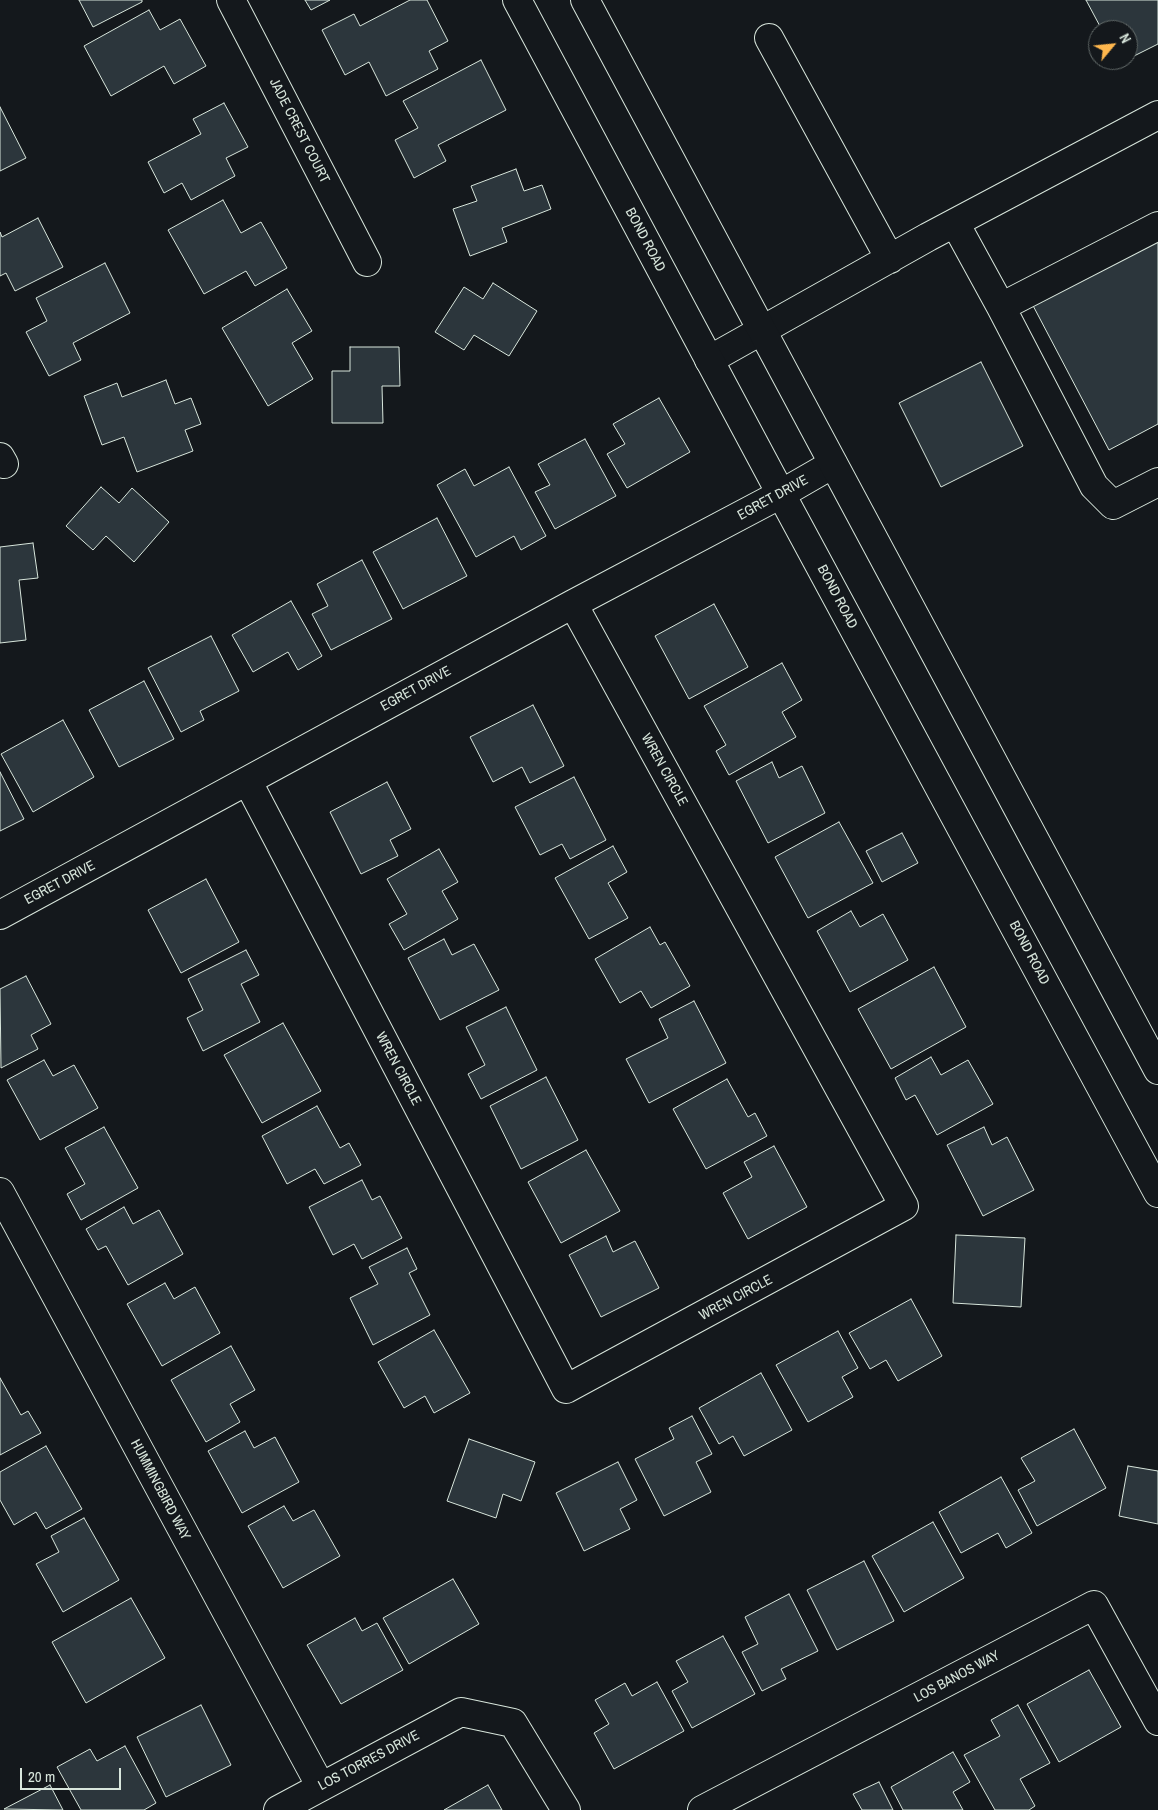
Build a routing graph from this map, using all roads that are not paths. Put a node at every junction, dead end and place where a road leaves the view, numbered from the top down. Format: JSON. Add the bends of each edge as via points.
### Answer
{"nodes":[{"id":1,"x":231,"y":0,"type":"edge"},
{"id":2,"x":517,"y":0,"type":"edge"},
{"id":3,"x":585,"y":0,"type":"edge"},
{"id":4,"x":769,"y":38,"type":"dead end"},
{"id":5,"x":1158,"y":115,"type":"edge"},
{"id":6,"x":955,"y":223,"type":"junction"},
{"id":7,"x":1158,"y":226,"type":"edge"},
{"id":8,"x":890,"y":259,"type":"junction"},
{"id":9,"x":367,"y":262,"type":"dead end"},
{"id":10,"x":1002,"y":307,"type":"junction"},
{"id":11,"x":762,"y":331,"type":"junction"},
{"id":12,"x":709,"y":360,"type":"junction"},
{"id":13,"x":833,"y":464,"type":"junction"},
{"id":14,"x":1158,"y":482,"type":"edge"},
{"id":15,"x":781,"y":494,"type":"junction"},
{"id":16,"x":573,"y":604,"type":"junction"},
{"id":17,"x":248,"y":782,"type":"junction"},
{"id":18,"x":0,"y":915,"type":"edge"},
{"id":19,"x":1158,"y":1070,"type":"edge"},
{"id":20,"x":0,"y":1192,"type":"edge"},
{"id":21,"x":1158,"y":1193,"type":"edge"},
{"id":22,"x":1158,"y":1721,"type":"edge"},
{"id":23,"x":321,"y":1787,"type":"junction"},
{"id":24,"x":278,"y":1810,"type":"edge"},
{"id":25,"x":566,"y":1810,"type":"edge"},
{"id":26,"x":702,"y":1810,"type":"edge"}],
"edges":[{"from":1,"to":9,"type":"street","name":"JADE CREST COURT"},
{"from":2,"to":12,"type":"street","name":"BOND ROAD"},
{"from":3,"to":11,"type":"street"},
{"from":4,"to":8,"type":"street"},
{"from":5,"to":6,"type":"street"},
{"from":6,"to":8,"type":"street"},
{"from":6,"to":10,"type":"street"},
{"from":7,"to":10,"type":"street"},
{"from":8,"to":11,"type":"street"},
{"from":10,"to":14,"type":"street","via":[[1094,486],[1113,506]]},
{"from":11,"to":12,"type":"street"},
{"from":11,"to":13,"type":"street"},
{"from":12,"to":15,"type":"street","name":"BOND ROAD"},
{"from":13,"to":15,"type":"street","name":"EGRET DRIVE"},
{"from":13,"to":19,"type":"street"},
{"from":15,"to":16,"type":"street","name":"EGRET DRIVE"},
{"from":15,"to":21,"type":"street","name":"BOND ROAD"},
{"from":16,"to":17,"type":"street","name":"EGRET DRIVE"},
{"from":16,"to":17,"type":"street","name":"WREN CIRCLE","via":[[904,1206],[566,1389]]},
{"from":17,"to":18,"type":"street","name":"EGRET DRIVE"},
{"from":20,"to":23,"type":"street","name":"HUMMINGBIRD WAY"},
{"from":22,"to":26,"type":"street","name":"LOS BANOS WAY","via":[[1094,1605]]},
{"from":23,"to":24,"type":"street","name":"LOS TORRES DRIVE"},
{"from":23,"to":25,"type":"street","name":"LOS TORRES DRIVE","via":[[460,1712],[512,1723]]}]}
